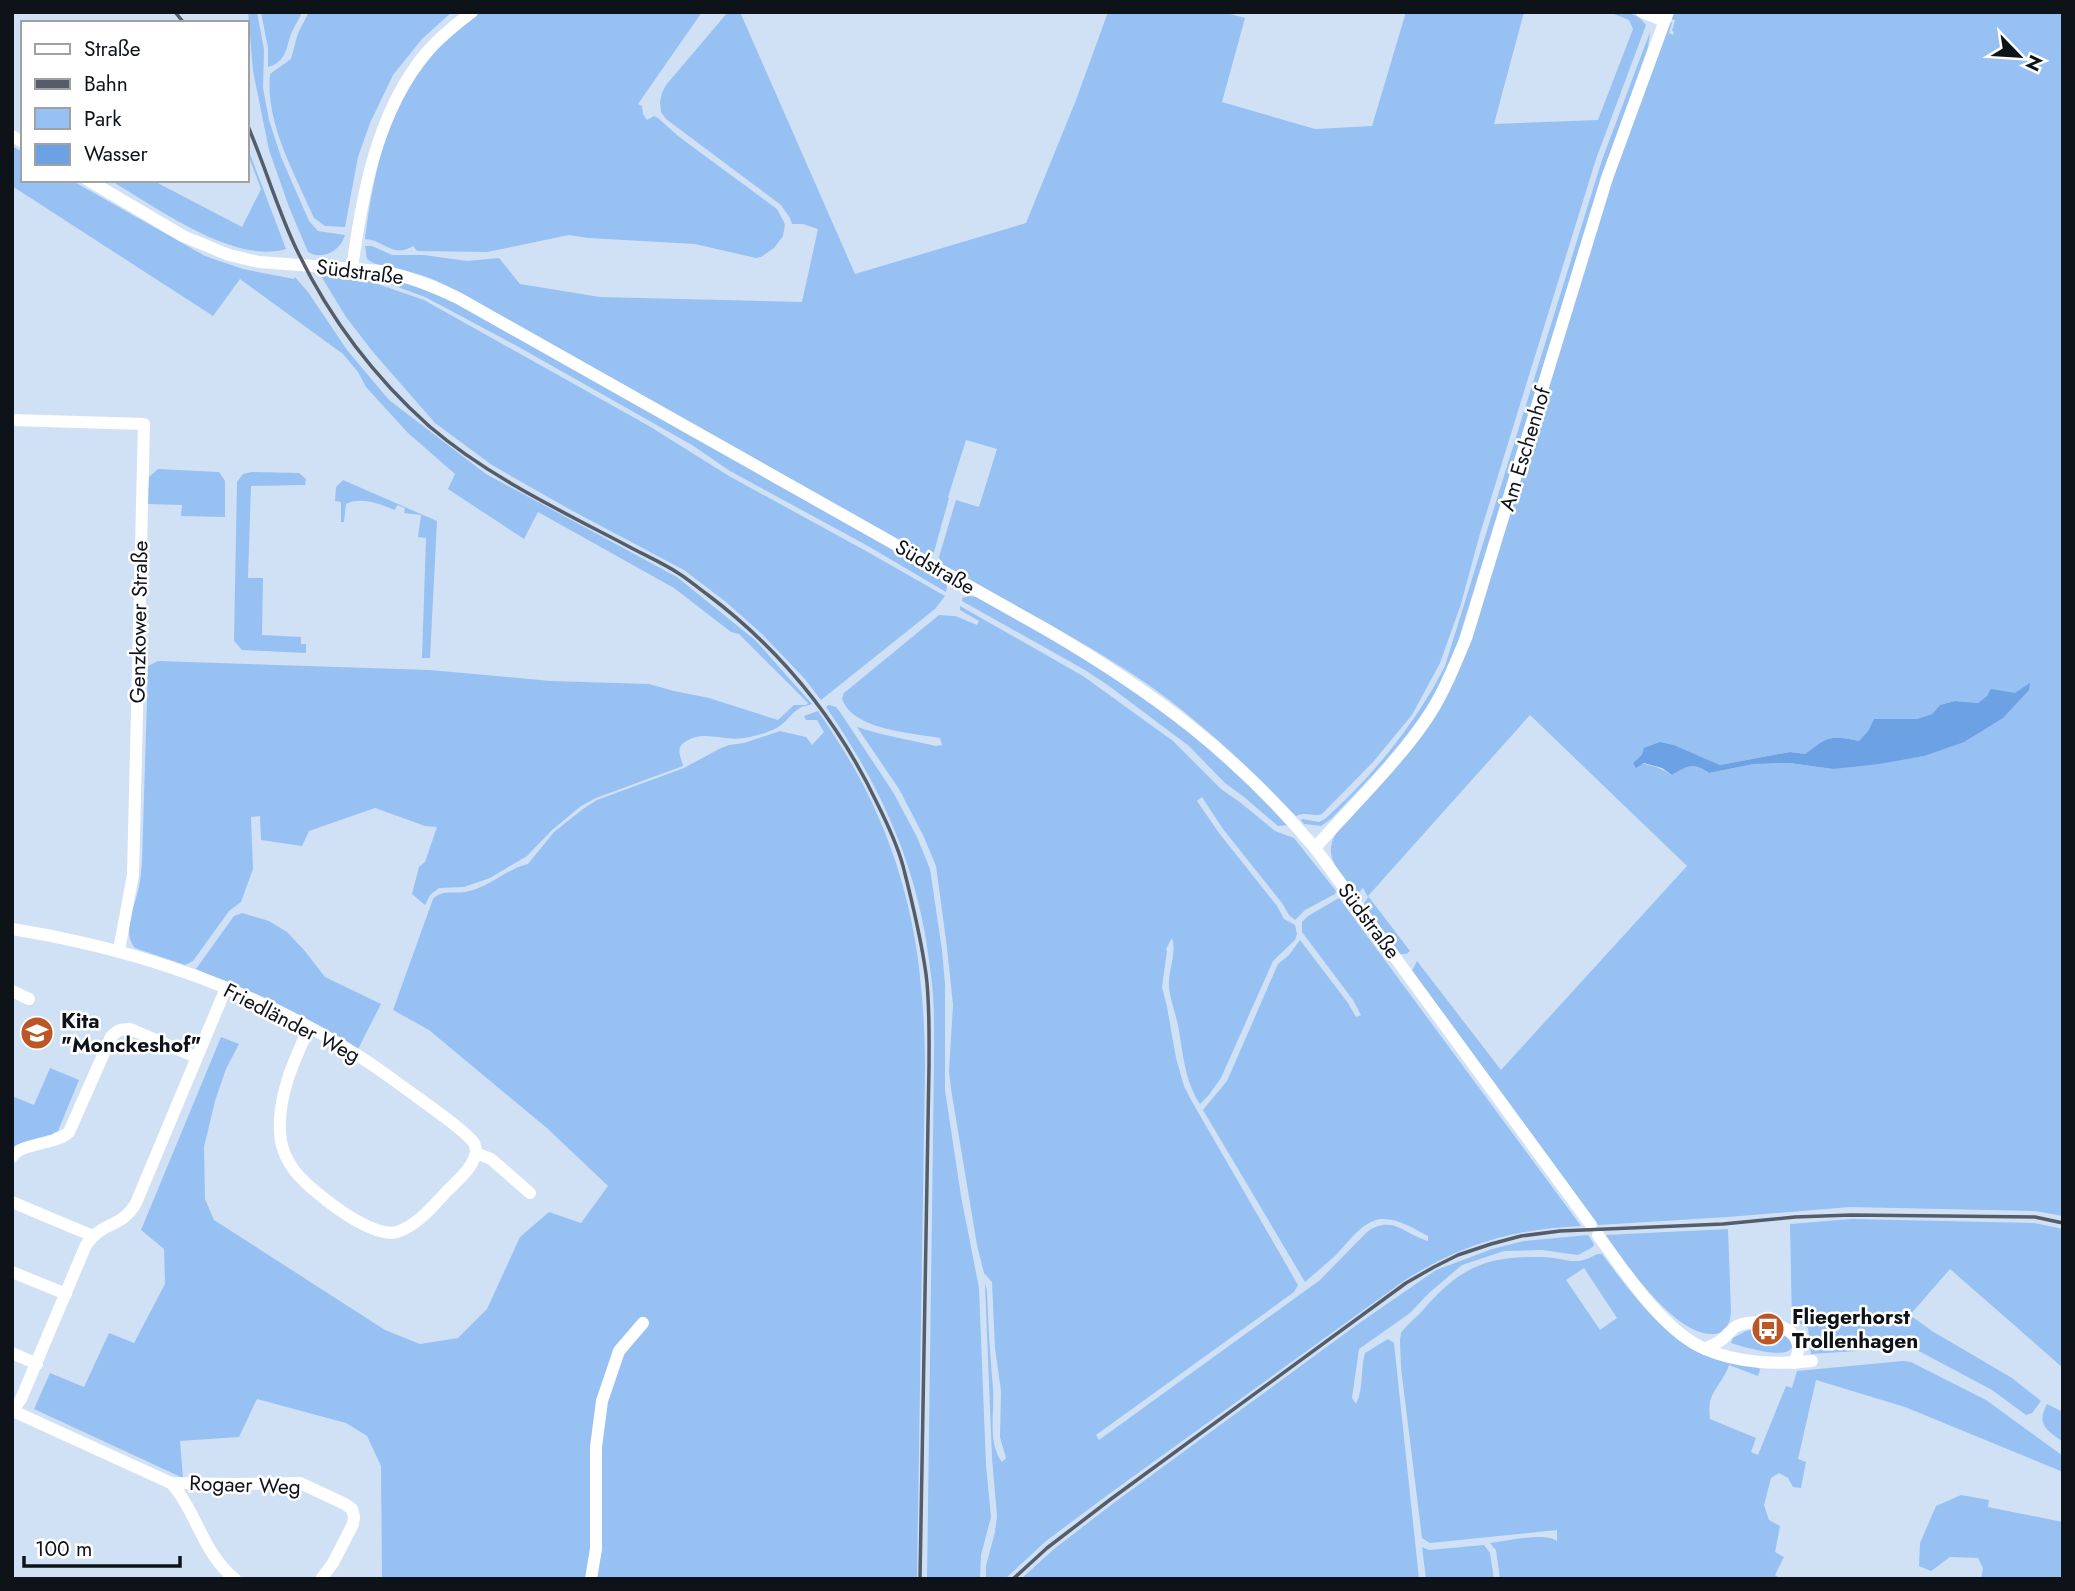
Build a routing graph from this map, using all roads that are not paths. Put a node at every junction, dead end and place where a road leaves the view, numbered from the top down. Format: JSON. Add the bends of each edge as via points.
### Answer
{"nodes":[{"id":1,"x":472,"y":12,"type":"edge"},
{"id":2,"x":1642,"y":12,"type":"edge"},
{"id":3,"x":1666,"y":16,"type":"edge"},
{"id":4,"x":91,"y":182,"type":"edge"},
{"id":5,"x":352,"y":269,"type":"junction"},
{"id":6,"x":12,"y":420,"type":"edge"},
{"id":7,"x":1315,"y":848,"type":"junction"},
{"id":8,"x":12,"y":929,"type":"edge"},
{"id":9,"x":119,"y":950,"type":"junction"},
{"id":10,"x":226,"y":988,"type":"junction"},
{"id":11,"x":12,"y":991,"type":"edge"},
{"id":12,"x":29,"y":999,"type":"dead end"},
{"id":13,"x":309,"y":1028,"type":"junction"},
{"id":14,"x":196,"y":1057,"type":"junction"},
{"id":15,"x":476,"y":1153,"type":"junction"},
{"id":16,"x":12,"y":1157,"type":"edge"},
{"id":17,"x":530,"y":1194,"type":"dead end"},
{"id":18,"x":12,"y":1202,"type":"edge"},
{"id":19,"x":93,"y":1236,"type":"junction"},
{"id":20,"x":12,"y":1272,"type":"edge"},
{"id":21,"x":66,"y":1294,"type":"junction"},
{"id":22,"x":643,"y":1323,"type":"dead end"},
{"id":23,"x":1706,"y":1349,"type":"junction"},
{"id":24,"x":12,"y":1353,"type":"edge"},
{"id":25,"x":1812,"y":1361,"type":"dead end"},
{"id":26,"x":1794,"y":1363,"type":"junction"},
{"id":27,"x":37,"y":1364,"type":"junction"},
{"id":28,"x":13,"y":1411,"type":"edge"},
{"id":29,"x":171,"y":1482,"type":"junction"},
{"id":30,"x":235,"y":1579,"type":"edge"},
{"id":31,"x":321,"y":1579,"type":"edge"},
{"id":32,"x":591,"y":1579,"type":"edge"}],
"edges":[{"from":1,"to":5,"type":"street","via":[[428,51],[390,113],[371,168]]},
{"from":2,"to":3,"type":"street"},
{"from":3,"to":7,"type":"street","name":"Am Eschenhof","via":[[1607,178],[1457,661],[1405,747]]},
{"from":4,"to":5,"type":"street","name":"Südstraße","via":[[209,248],[245,260]]},
{"from":5,"to":7,"type":"street","name":"Südstraße","via":[[400,274],[458,298],[1097,659],[1211,741],[1262,788]]},
{"from":6,"to":9,"type":"street","name":"Genzkower Straße","via":[[144,424],[133,875]]},
{"from":7,"to":23,"type":"street","name":"Südstraße","via":[[1632,1282],[1663,1317]]},
{"from":8,"to":9,"type":"street","name":"Friedländer Weg"},
{"from":9,"to":10,"type":"street","name":"Friedländer Weg"},
{"from":10,"to":13,"type":"street","name":"Friedländer Weg"},
{"from":10,"to":14,"type":"street"},
{"from":11,"to":12,"type":"street"},
{"from":13,"to":15,"type":"street","name":"Friedländer Weg","via":[[368,1062],[429,1106],[473,1142]]},
{"from":13,"to":15,"type":"street","via":[[285,1088],[282,1144],[303,1181],[335,1208],[380,1231],[399,1231],[430,1209],[471,1165]]},
{"from":14,"to":16,"type":"street","via":[[130,1030],[116,1031],[69,1132],[60,1139],[18,1150]]},
{"from":14,"to":19,"type":"street","via":[[130,1213]]},
{"from":15,"to":17,"type":"street","name":"Friedländer Weg","via":[[491,1159]]},
{"from":18,"to":19,"type":"street"},
{"from":19,"to":21,"type":"street"},
{"from":20,"to":21,"type":"street"},
{"from":21,"to":27,"type":"street"},
{"from":22,"to":32,"type":"street","via":[[619,1351],[601,1401]]},
{"from":23,"to":26,"type":"street","name":"Südstraße","via":[[1732,1357]]},
{"from":23,"to":26,"type":"street","via":[[1736,1326],[1769,1324],[1797,1337],[1800,1348]]},
{"from":24,"to":27,"type":"street"},
{"from":25,"to":26,"type":"street","name":"Südstraße"},
{"from":27,"to":28,"type":"street"},
{"from":28,"to":29,"type":"street"},
{"from":29,"to":30,"type":"street","name":"Rogaer Weg","via":[[216,1560]]},
{"from":29,"to":31,"type":"street","name":"Rogaer Weg","via":[[291,1481],[345,1504],[352,1509],[353,1524]]}]}
